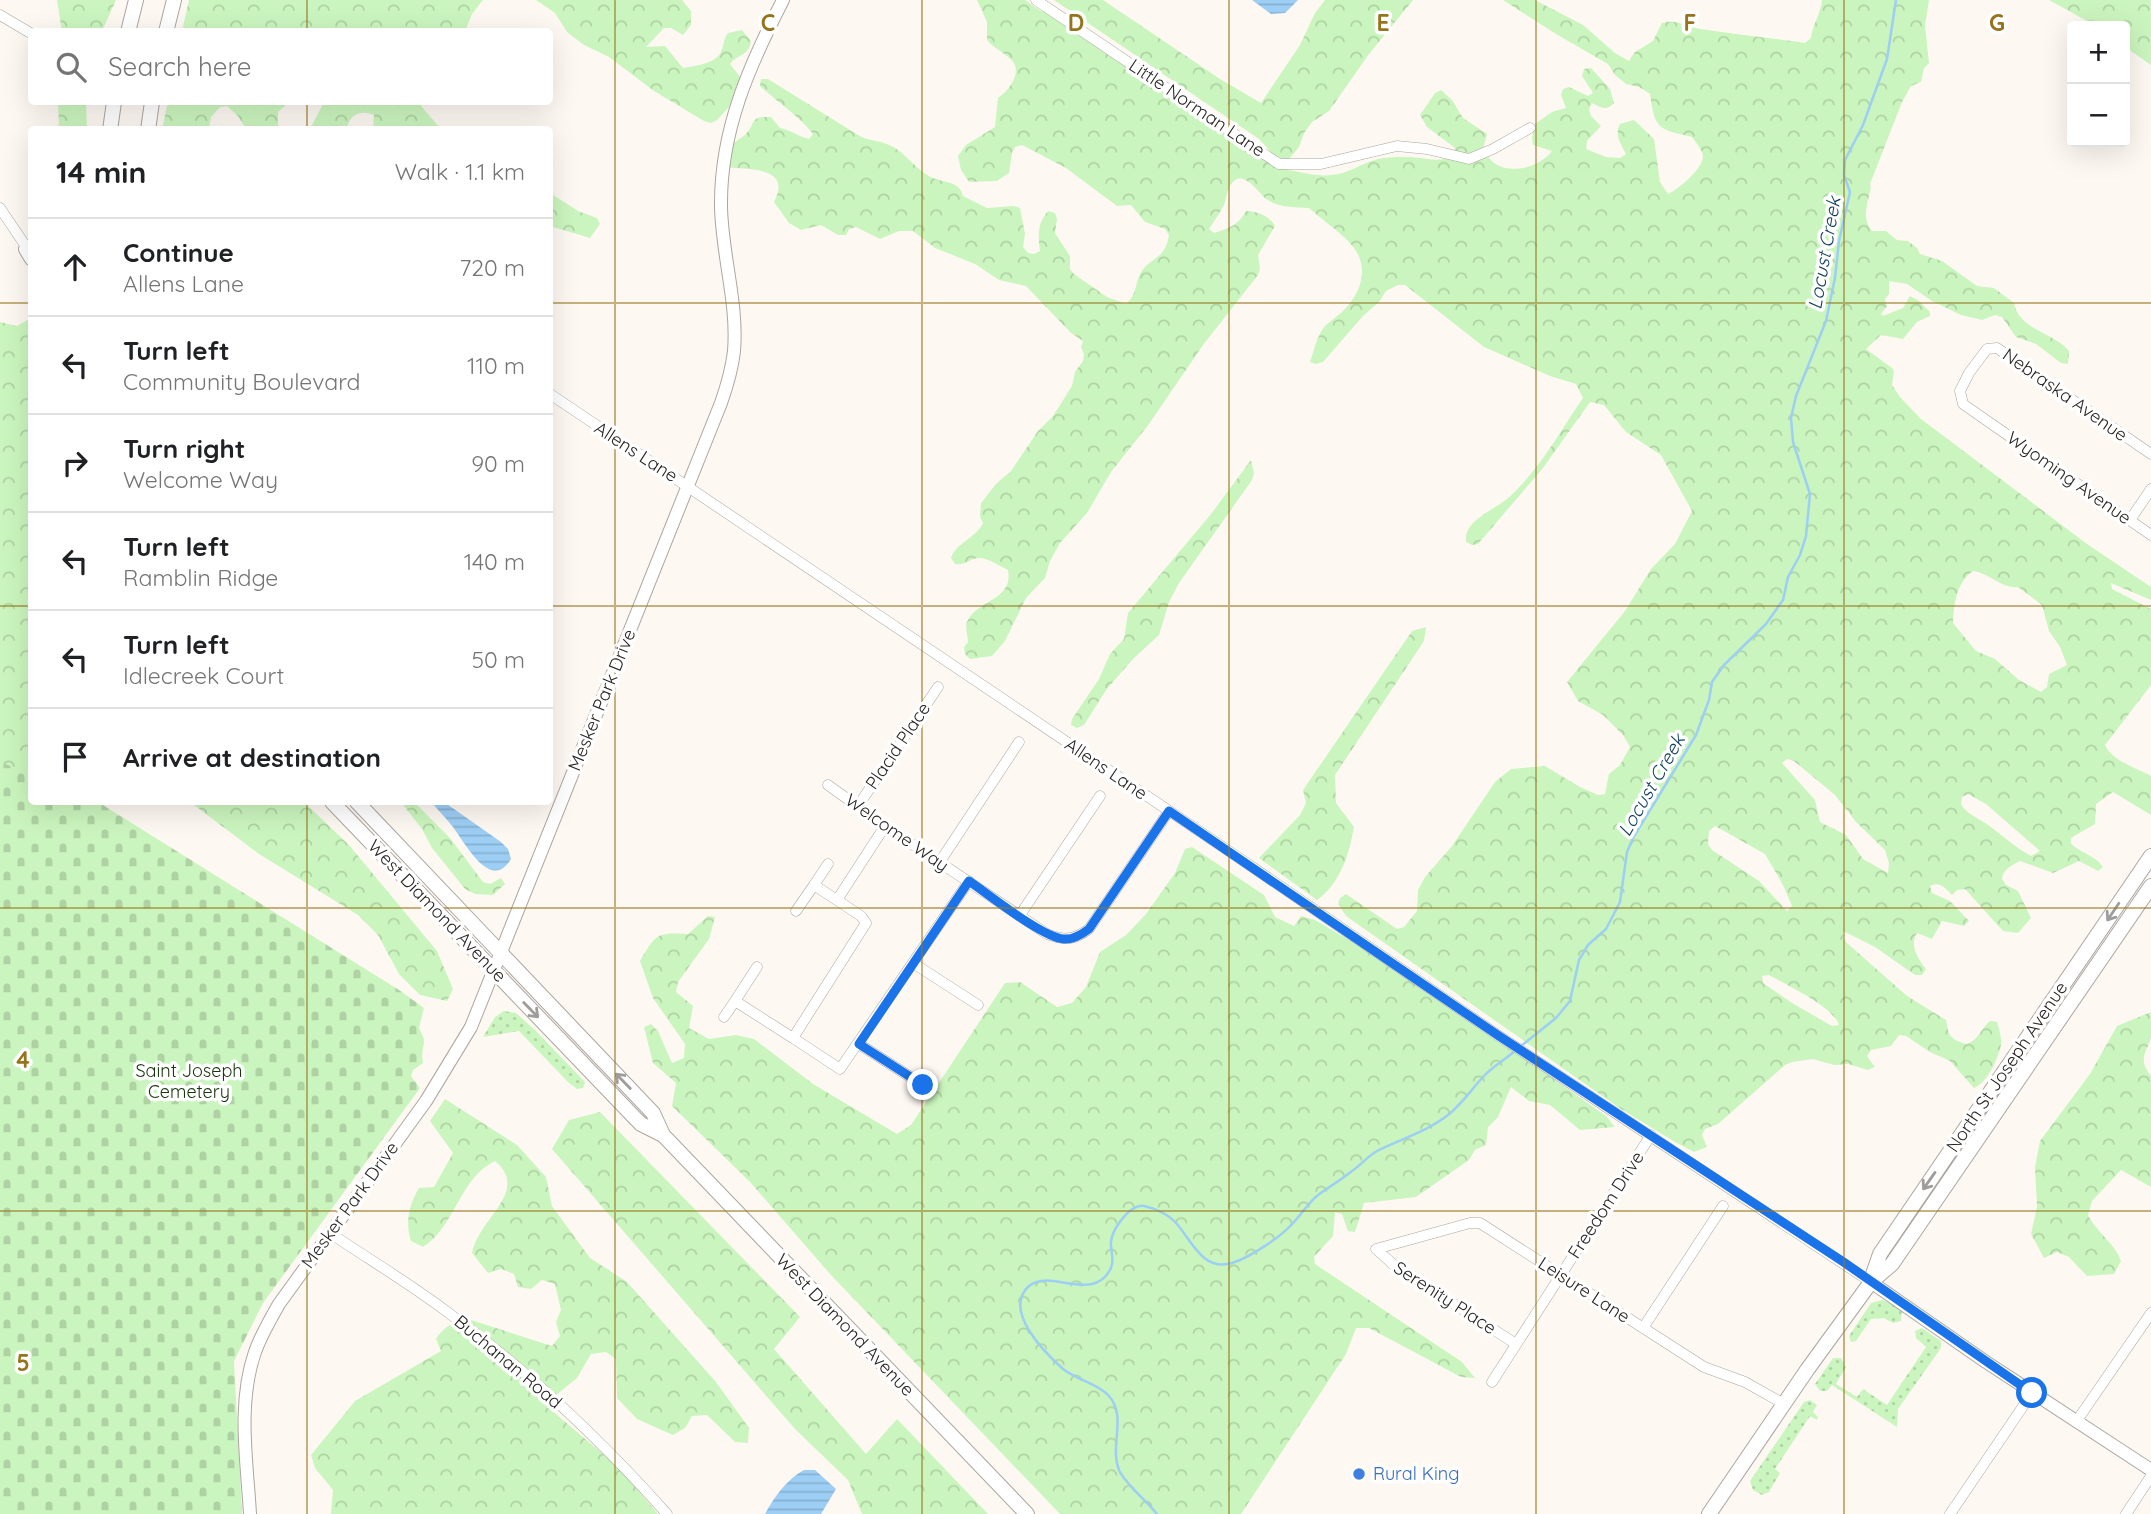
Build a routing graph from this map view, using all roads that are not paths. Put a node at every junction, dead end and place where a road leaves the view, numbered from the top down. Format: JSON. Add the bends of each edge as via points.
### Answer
{"nodes":[{"id":1,"x":136,"y":0,"type":"edge"},
{"id":2,"x":174,"y":0,"type":"edge"},
{"id":3,"x":783,"y":0,"type":"edge"},
{"id":4,"x":1036,"y":0,"type":"edge"},
{"id":5,"x":0,"y":15,"type":"edge"},
{"id":6,"x":129,"y":28,"type":"edge"},
{"id":7,"x":167,"y":28,"type":"edge"},
{"id":8,"x":28,"y":32,"type":"edge"},
{"id":9,"x":114,"y":105,"type":"edge"},
{"id":10,"x":152,"y":105,"type":"edge"},
{"id":11,"x":111,"y":126,"type":"edge"},
{"id":12,"x":149,"y":126,"type":"edge"},
{"id":13,"x":1530,"y":128,"type":"dead end"},
{"id":14,"x":0,"y":208,"type":"edge"},
{"id":15,"x":28,"y":251,"type":"edge"},
{"id":16,"x":553,"y":396,"type":"edge"},
{"id":17,"x":1987,"y":422,"type":"joint"},
{"id":18,"x":2151,"y":454,"type":"edge"},
{"id":19,"x":688,"y":486,"type":"junction"},
{"id":20,"x":2151,"y":489,"type":"edge"},
{"id":21,"x":2130,"y":520,"type":"junction"},
{"id":22,"x":2151,"y":535,"type":"edge"},
{"id":23,"x":938,"y":687,"type":"dead end"},
{"id":24,"x":1019,"y":741,"type":"dead end"},
{"id":25,"x":828,"y":785,"type":"dead end"},
{"id":26,"x":1100,"y":796,"type":"dead end"},
{"id":27,"x":335,"y":805,"type":"edge"},
{"id":28,"x":360,"y":805,"type":"edge"},
{"id":29,"x":858,"y":806,"type":"junction"},
{"id":30,"x":1169,"y":811,"type":"junction"},
{"id":31,"x":885,"y":826,"type":"junction"},
{"id":32,"x":2151,"y":856,"type":"edge"},
{"id":33,"x":939,"y":863,"type":"junction"},
{"id":34,"x":828,"y":864,"type":"dead end"},
{"id":35,"x":969,"y":881,"type":"junction"},
{"id":36,"x":814,"y":886,"type":"junction"},
{"id":37,"x":2151,"y":886,"type":"edge"},
{"id":38,"x":836,"y":900,"type":"junction"},
{"id":39,"x":796,"y":911,"type":"dead end"},
{"id":40,"x":1020,"y":915,"type":"junction"},
{"id":41,"x":501,"y":953,"type":"junction"},
{"id":42,"x":913,"y":964,"type":"junction"},
{"id":43,"x":757,"y":967,"type":"dead end"},
{"id":44,"x":494,"y":971,"type":"junction"},
{"id":45,"x":735,"y":1001,"type":"junction"},
{"id":46,"x":978,"y":1005,"type":"dead end"},
{"id":47,"x":724,"y":1017,"type":"dead end"},
{"id":48,"x":793,"y":1038,"type":"junction"},
{"id":49,"x":859,"y":1044,"type":"junction"},
{"id":50,"x":923,"y":1085,"type":"dead end"},
{"id":51,"x":663,"y":1135,"type":"junction"},
{"id":52,"x":1651,"y":1135,"type":"junction"},
{"id":53,"x":1723,"y":1206,"type":"dead end"},
{"id":54,"x":330,"y":1233,"type":"junction"},
{"id":55,"x":1376,"y":1250,"type":"joint"},
{"id":56,"x":1561,"y":1275,"type":"junction"},
{"id":57,"x":1871,"y":1282,"type":"junction"},
{"id":58,"x":2151,"y":1313,"type":"edge"},
{"id":59,"x":1643,"y":1328,"type":"junction"},
{"id":60,"x":1516,"y":1344,"type":"junction"},
{"id":61,"x":1492,"y":1382,"type":"dead end"},
{"id":62,"x":2032,"y":1393,"type":"junction"},
{"id":63,"x":1784,"y":1404,"type":"junction"},
{"id":64,"x":2076,"y":1422,"type":"junction"},
{"id":65,"x":2151,"y":1473,"type":"edge"},
{"id":66,"x":250,"y":1514,"type":"edge"},
{"id":67,"x":667,"y":1514,"type":"edge"},
{"id":68,"x":1027,"y":1514,"type":"edge"},
{"id":69,"x":1709,"y":1514,"type":"edge"},
{"id":70,"x":1950,"y":1514,"type":"edge"},
{"id":71,"x":2126,"y":1514,"type":"edge"}],
"edges":[{"from":1,"to":6,"type":"main road"},
{"from":2,"to":7,"type":"main road"},
{"from":3,"to":19,"type":"street","name":"Mesker Park Drive","via":[[742,85],[728,133],[721,209],[734,350],[721,403]]},
{"from":4,"to":13,"type":"street","name":"Little Norman Lane","via":[[1279,164],[1321,164],[1397,146],[1469,159]]},
{"from":5,"to":8,"type":"street"},
{"from":9,"to":11,"type":"main road"},
{"from":10,"to":12,"type":"main road"},
{"from":14,"to":15,"type":"street"},
{"from":16,"to":19,"type":"street","name":"Allens Lane"},
{"from":17,"to":18,"type":"street","name":"Nebraska Avenue","via":[[1961,402],[1960,391],[1981,355],[1993,347]]},
{"from":17,"to":21,"type":"street","name":"Wyoming Avenue"},
{"from":19,"to":30,"type":"street","name":"Allens Lane"},
{"from":19,"to":41,"type":"street","name":"Mesker Park Drive"},
{"from":20,"to":21,"type":"street"},
{"from":21,"to":22,"type":"street","name":"Wyoming Avenue"},
{"from":23,"to":29,"type":"street","name":"Placid Place"},
{"from":24,"to":33,"type":"street"},
{"from":25,"to":29,"type":"street","name":"Welcome Way"},
{"from":26,"to":40,"type":"street"},
{"from":27,"to":44,"type":"main road","name":"West Diamond Avenue"},
{"from":28,"to":41,"type":"main road","name":"West Diamond Avenue"},
{"from":29,"to":31,"type":"street","name":"Welcome Way"},
{"from":30,"to":40,"type":"street","name":"Welcome Way","via":[[1089,929],[1066,940],[1047,934]]},
{"from":30,"to":52,"type":"street","name":"Allens Lane"},
{"from":31,"to":33,"type":"street","name":"Welcome Way"},
{"from":31,"to":38,"type":"street"},
{"from":32,"to":57,"type":"main road","name":"North St Joseph Avenue","one_way":true,"via":[[1887,1242]]},
{"from":33,"to":35,"type":"street","name":"Welcome Way"},
{"from":34,"to":36,"type":"street"},
{"from":35,"to":40,"type":"street","name":"Welcome Way"},
{"from":35,"to":42,"type":"street"},
{"from":36,"to":38,"type":"street"},
{"from":36,"to":39,"type":"street"},
{"from":37,"to":57,"type":"main road","name":"North St Joseph Avenue","via":[[1892,1264]]},
{"from":38,"to":48,"type":"street","via":[[866,923]]},
{"from":41,"to":44,"type":"street","name":"Mesker Park Drive"},
{"from":51,"to":41,"type":"main road","name":"West Diamond Avenue","one_way":true,"via":[[653,1113]]},
{"from":42,"to":46,"type":"street"},
{"from":42,"to":49,"type":"street"},
{"from":43,"to":45,"type":"street"},
{"from":44,"to":51,"type":"main road","name":"West Diamond Avenue","one_way":true,"via":[[641,1124]]},
{"from":44,"to":54,"type":"street","name":"Mesker Park Drive","via":[[463,1044]]},
{"from":45,"to":47,"type":"street"},
{"from":45,"to":48,"type":"street"},
{"from":48,"to":49,"type":"street","via":[[840,1069]]},
{"from":49,"to":50,"type":"street"},
{"from":51,"to":68,"type":"main road","name":"West Diamond Avenue"},
{"from":52,"to":56,"type":"street","name":"Freedom Drive"},
{"from":52,"to":57,"type":"street","name":"Allens Lane"},
{"from":53,"to":59,"type":"street"},
{"from":54,"to":66,"type":"street","name":"Mesker Park Drive","via":[[279,1304],[254,1354],[245,1430]]},
{"from":54,"to":67,"type":"street","name":"Buchanan Road","via":[[480,1337],[584,1428]]},
{"from":55,"to":56,"type":"street","name":"Leisure Lane","via":[[1475,1222]]},
{"from":55,"to":60,"type":"street","name":"Serenity Place"},
{"from":56,"to":59,"type":"street","name":"Leisure Lane"},
{"from":56,"to":60,"type":"street","name":"Freedom Drive"},
{"from":57,"to":62,"type":"street","name":"Allens Lane"},
{"from":57,"to":63,"type":"main road","name":"North St Joseph Avenue"},
{"from":58,"to":64,"type":"street"},
{"from":59,"to":63,"type":"street","name":"Leisure Lane","via":[[1704,1367],[1745,1382]]},
{"from":60,"to":61,"type":"street","name":"Freedom Drive"},
{"from":62,"to":64,"type":"street","name":"Allens Lane"},
{"from":62,"to":70,"type":"street"},
{"from":63,"to":69,"type":"main road","name":"North St Joseph Avenue"},
{"from":64,"to":65,"type":"street","name":"Allens Lane"},
{"from":65,"to":71,"type":"street"}]}
